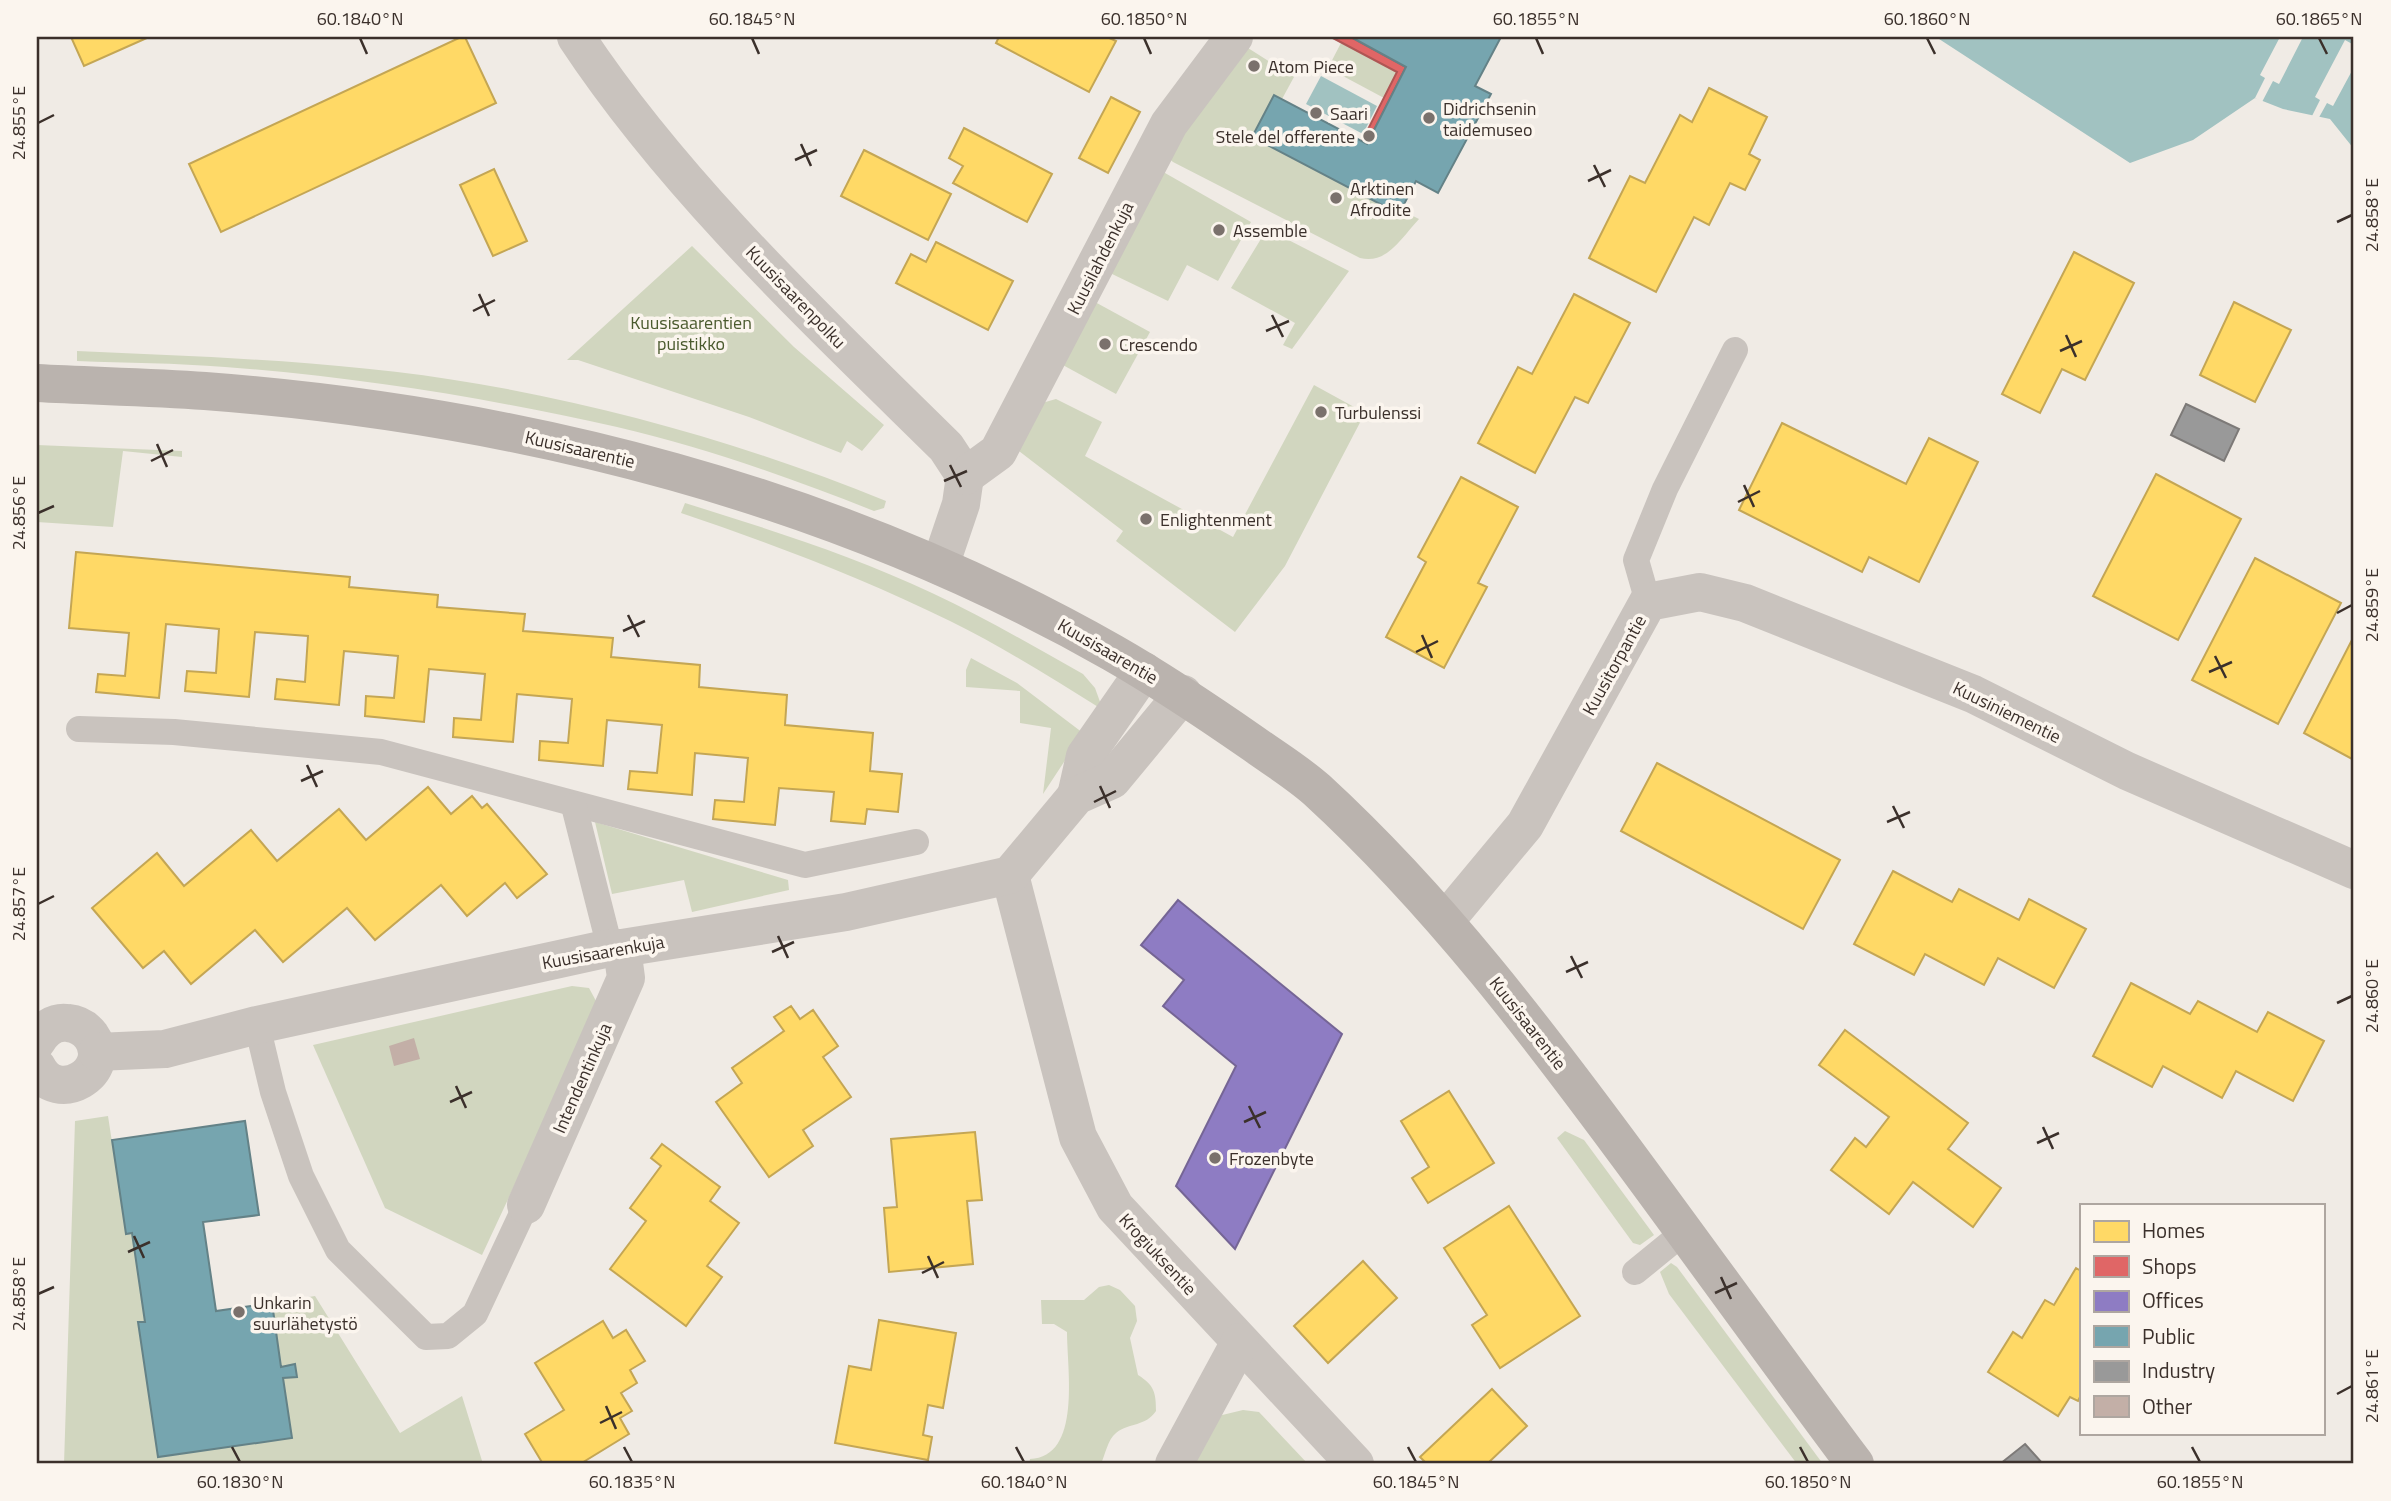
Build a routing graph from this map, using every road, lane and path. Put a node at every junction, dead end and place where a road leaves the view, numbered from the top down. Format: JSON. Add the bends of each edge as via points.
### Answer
{"nodes":[{"id":1,"x":576,"y":37,"type":"edge"},
{"id":2,"x":1234,"y":37,"type":"edge"},
{"id":3,"x":1735,"y":350,"type":"dead end"},
{"id":4,"x":37,"y":383,"type":"edge"},
{"id":5,"x":965,"y":476,"type":"junction"},
{"id":6,"x":940,"y":566,"type":"junction"},
{"id":7,"x":1648,"y":602,"type":"junction"},
{"id":8,"x":1144,"y":671,"type":"junction"},
{"id":9,"x":1183,"y":694,"type":"junction"},
{"id":10,"x":79,"y":729,"type":"dead end"},
{"id":11,"x":1076,"y":796,"type":"junction"},
{"id":12,"x":574,"y":806,"type":"junction"},
{"id":13,"x":916,"y":842,"type":"dead end"},
{"id":14,"x":2354,"y":870,"type":"edge"},
{"id":15,"x":1010,"y":875,"type":"junction"},
{"id":16,"x":1446,"y":920,"type":"junction"},
{"id":17,"x":616,"y":948,"type":"junction"},
{"id":18,"x":257,"y":1025,"type":"junction"},
{"id":19,"x":37,"y":1041,"type":"edge"},
{"id":20,"x":97,"y":1052,"type":"junction"},
{"id":21,"x":37,"y":1068,"type":"edge"},
{"id":22,"x":526,"y":1205,"type":"joint"},
{"id":23,"x":1684,"y":1232,"type":"junction"},
{"id":24,"x":1635,"y":1272,"type":"dead end"},
{"id":25,"x":1240,"y":1342,"type":"junction"},
{"id":26,"x":1174,"y":1464,"type":"edge"},
{"id":27,"x":1355,"y":1464,"type":"edge"},
{"id":28,"x":1854,"y":1464,"type":"edge"}],
"edges":[{"from":1,"to":5,"type":"street","name":"Kuusisaarenpolku","via":[[607,84],[730,228],[946,447]]},
{"from":2,"to":5,"type":"street","name":"Kuusilahdenkuja","via":[[1169,124],[998,452]]},
{"from":3,"to":7,"type":"lane","name":"Kuusitorpantie","via":[[1665,489],[1636,560]]},
{"from":4,"to":6,"type":"main road","name":"Kuusisaarentie","via":[[206,391],[384,411],[548,440],[684,473],[823,519]]},
{"from":5,"to":6,"type":"street","via":[[961,504]]},
{"from":6,"to":8,"type":"main road","name":"Kuusisaarentie","via":[[1051,618]]},
{"from":7,"to":14,"type":"street","name":"Kuusiniementie","via":[[1700,592],[1745,603],[1973,694],[2127,771]]},
{"from":7,"to":16,"type":"street","name":"Kuusitorpantie","via":[[1524,825]]},
{"from":8,"to":9,"type":"main road","name":"Kuusisaarentie"},
{"from":8,"to":11,"type":"street","via":[[1086,756]]},
{"from":9,"to":11,"type":"street","via":[[1112,780]]},
{"from":9,"to":16,"type":"main road","name":"Kuusisaarentie","via":[[1314,786]]},
{"from":10,"to":12,"type":"lane","via":[[174,732],[380,752]]},
{"from":11,"to":15,"type":"street"},
{"from":12,"to":13,"type":"lane","via":[[805,865]]},
{"from":12,"to":17,"type":"lane"},
{"from":15,"to":17,"type":"street","name":"Kuusisaarenkuja","via":[[846,912]]},
{"from":15,"to":25,"type":"street","name":"Krogiuksentie","via":[[1078,1137],[1115,1208]]},
{"from":16,"to":23,"type":"main road","name":"Kuusisaarentie","via":[[1556,1057]]},
{"from":17,"to":18,"type":"street","name":"Kuusisaarenkuja"},
{"from":17,"to":22,"type":"street","name":"Intendentinkuja","via":[[626,978]]},
{"from":18,"to":20,"type":"street","name":"Kuusisaarenkuja","via":[[164,1049]]},
{"from":18,"to":22,"type":"lane","via":[[301,1176],[338,1250],[426,1337],[448,1336],[475,1314]]},
{"from":19,"to":20,"type":"street","via":[[51,1026],[72,1023],[89,1033]]},
{"from":20,"to":21,"type":"street","via":[[92,1071],[77,1083],[46,1080]]},
{"from":23,"to":24,"type":"lane"},
{"from":23,"to":28,"type":"main road","name":"Kuusisaarentie"},
{"from":25,"to":26,"type":"street"},
{"from":25,"to":27,"type":"street","name":"Krogiuksentie"}]}
